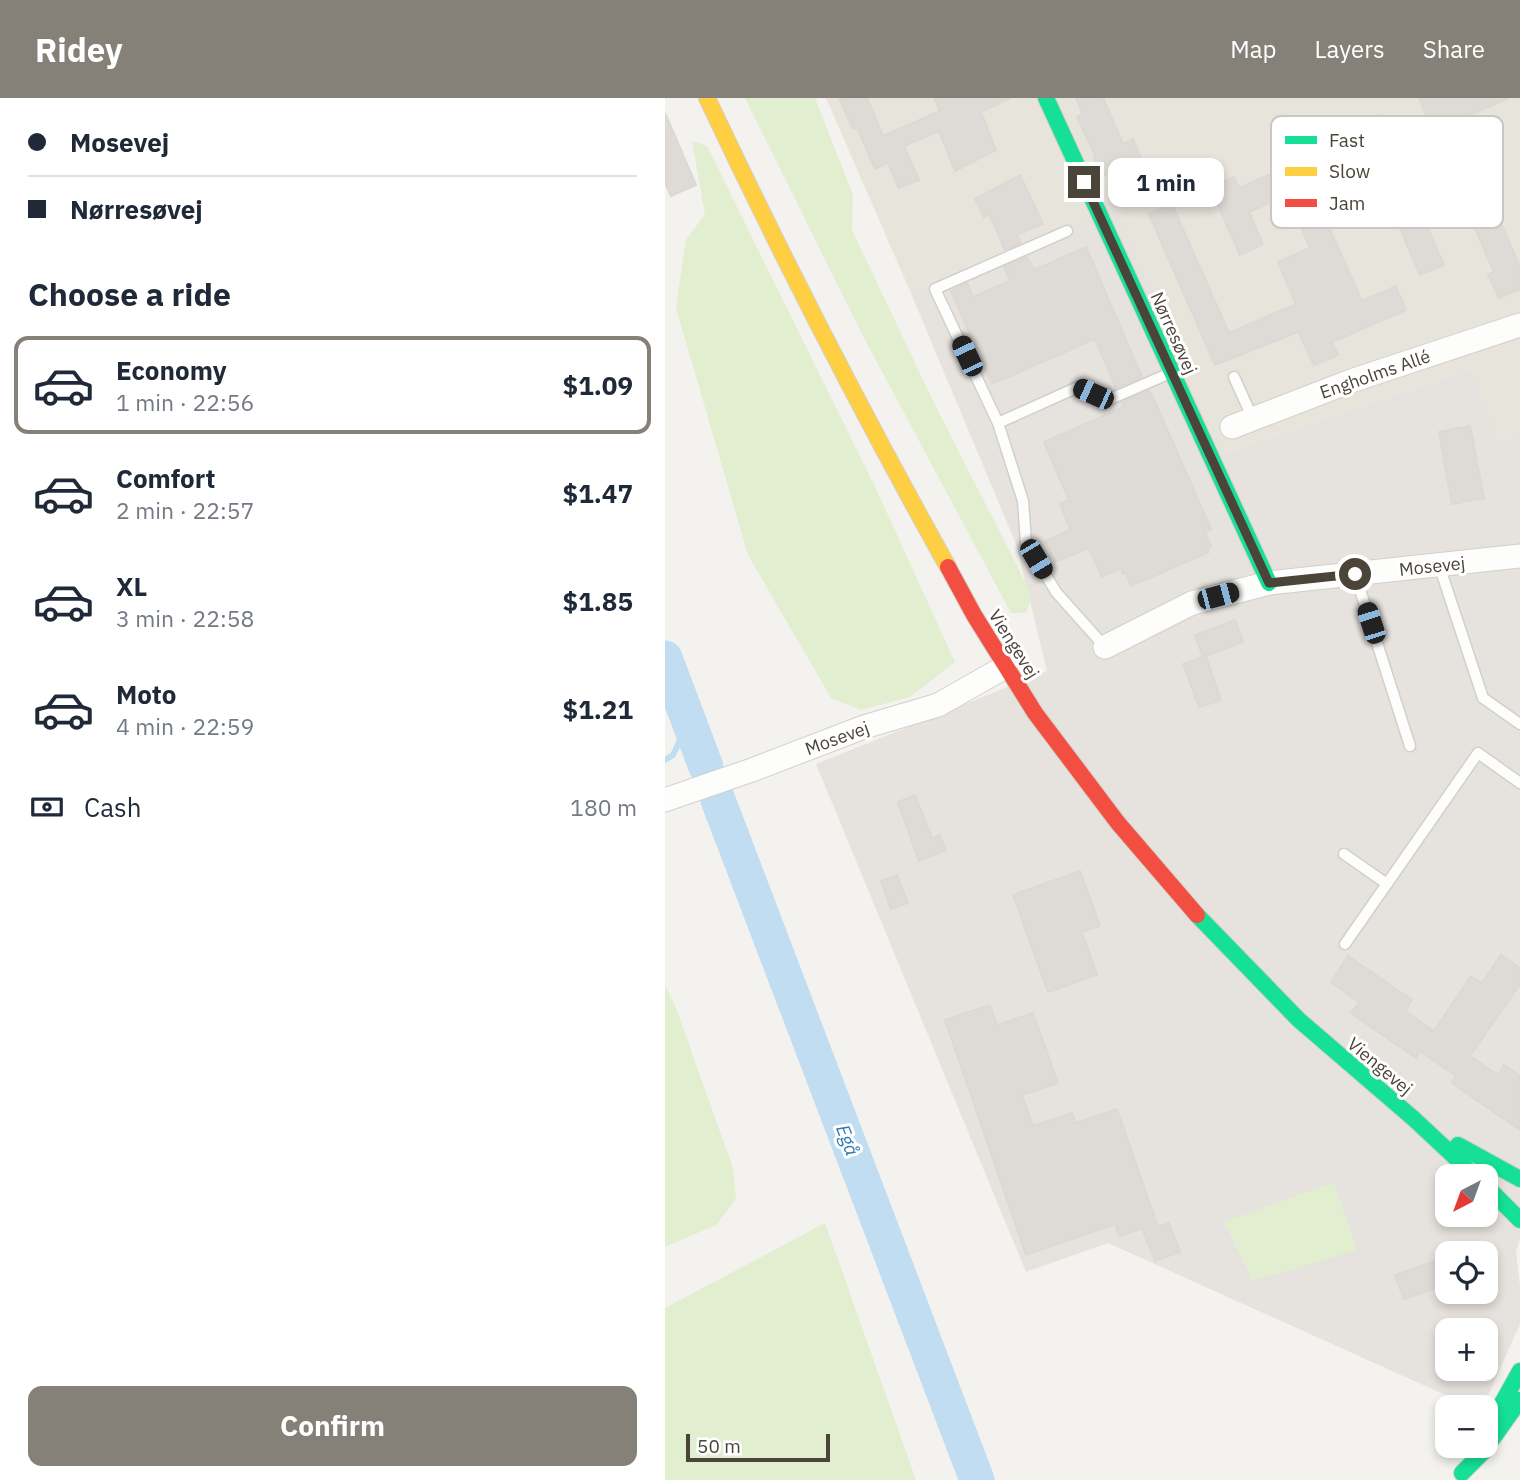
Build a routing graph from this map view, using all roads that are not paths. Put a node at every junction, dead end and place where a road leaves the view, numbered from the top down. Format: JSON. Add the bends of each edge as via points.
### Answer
{"nodes":[{"id":1,"x":707,"y":98,"type":"edge"},
{"id":2,"x":1046,"y":98,"type":"edge"},
{"id":3,"x":1067,"y":231,"type":"dead end"},
{"id":4,"x":1520,"y":325,"type":"edge"},
{"id":5,"x":1171,"y":373,"type":"junction"},
{"id":6,"x":1234,"y":377,"type":"dead end"},
{"id":7,"x":998,"y":423,"type":"junction"},
{"id":8,"x":1242,"y":423,"type":"joint"},
{"id":9,"x":1520,"y":556,"type":"edge"},
{"id":10,"x":1439,"y":565,"type":"junction"},
{"id":11,"x":1355,"y":574,"type":"junction"},
{"id":12,"x":1269,"y":583,"type":"junction"},
{"id":13,"x":1105,"y":647,"type":"joint"},
{"id":14,"x":1005,"y":667,"type":"junction"},
{"id":15,"x":1520,"y":723,"type":"edge"},
{"id":16,"x":1410,"y":746,"type":"dead end"},
{"id":17,"x":1520,"y":783,"type":"edge"},
{"id":18,"x":665,"y":800,"type":"edge"},
{"id":19,"x":1344,"y":854,"type":"dead end"},
{"id":20,"x":1387,"y":884,"type":"junction"},
{"id":21,"x":1345,"y":944,"type":"dead end"},
{"id":22,"x":1414,"y":1119,"type":"junction"},
{"id":23,"x":1462,"y":1164,"type":"edge"},
{"id":24,"x":1520,"y":1179,"type":"edge"},
{"id":25,"x":1498,"y":1198,"type":"edge"},
{"id":26,"x":1520,"y":1220,"type":"edge"},
{"id":27,"x":1520,"y":1371,"type":"edge"},
{"id":28,"x":1520,"y":1400,"type":"edge"},
{"id":29,"x":1498,"y":1410,"type":"edge"},
{"id":30,"x":1520,"y":1417,"type":"edge"},
{"id":31,"x":1498,"y":1427,"type":"edge"},
{"id":32,"x":1498,"y":1435,"type":"edge"},
{"id":33,"x":1473,"y":1458,"type":"edge"},
{"id":34,"x":1459,"y":1476,"type":"edge"}],
"edges":[{"from":1,"to":14,"type":"street","name":"Viengevej","via":[[774,240],[888,460]]},
{"from":2,"to":5,"type":"street","name":"Nørresøvej"},
{"from":3,"to":7,"type":"lane","via":[[935,289]]},
{"from":4,"to":8,"type":"street","name":"Engholms Allé"},
{"from":5,"to":7,"type":"lane","via":[[1108,400],[1078,387]]},
{"from":5,"to":12,"type":"street","name":"Nørresøvej"},
{"from":6,"to":8,"type":"lane"},
{"from":7,"to":13,"type":"lane","via":[[1023,501],[1026,542],[1056,592]]},
{"from":9,"to":10,"type":"street","name":"Mosevej"},
{"from":10,"to":11,"type":"street","name":"Mosevej"},
{"from":10,"to":15,"type":"lane","via":[[1483,698]]},
{"from":11,"to":12,"type":"street","name":"Mosevej"},
{"from":11,"to":16,"type":"lane"},
{"from":12,"to":13,"type":"street","name":"Mosevej","via":[[1192,603]]},
{"from":14,"to":18,"type":"street","name":"Mosevej","via":[[938,705]]},
{"from":14,"to":22,"type":"street","name":"Viengevej","via":[[1118,823],[1187,905],[1299,1020]]},
{"from":17,"to":20,"type":"lane","via":[[1478,753]]},
{"from":19,"to":20,"type":"lane"},
{"from":20,"to":21,"type":"lane"},
{"from":22,"to":23,"type":"street","name":"Viengevej"},
{"from":22,"to":24,"type":"street","name":"Viengevej"},
{"from":25,"to":26,"type":"street"},
{"from":27,"to":29,"type":"street"},
{"from":28,"to":31,"type":"street"},
{"from":30,"to":32,"type":"street"},
{"from":33,"to":34,"type":"street"}]}
